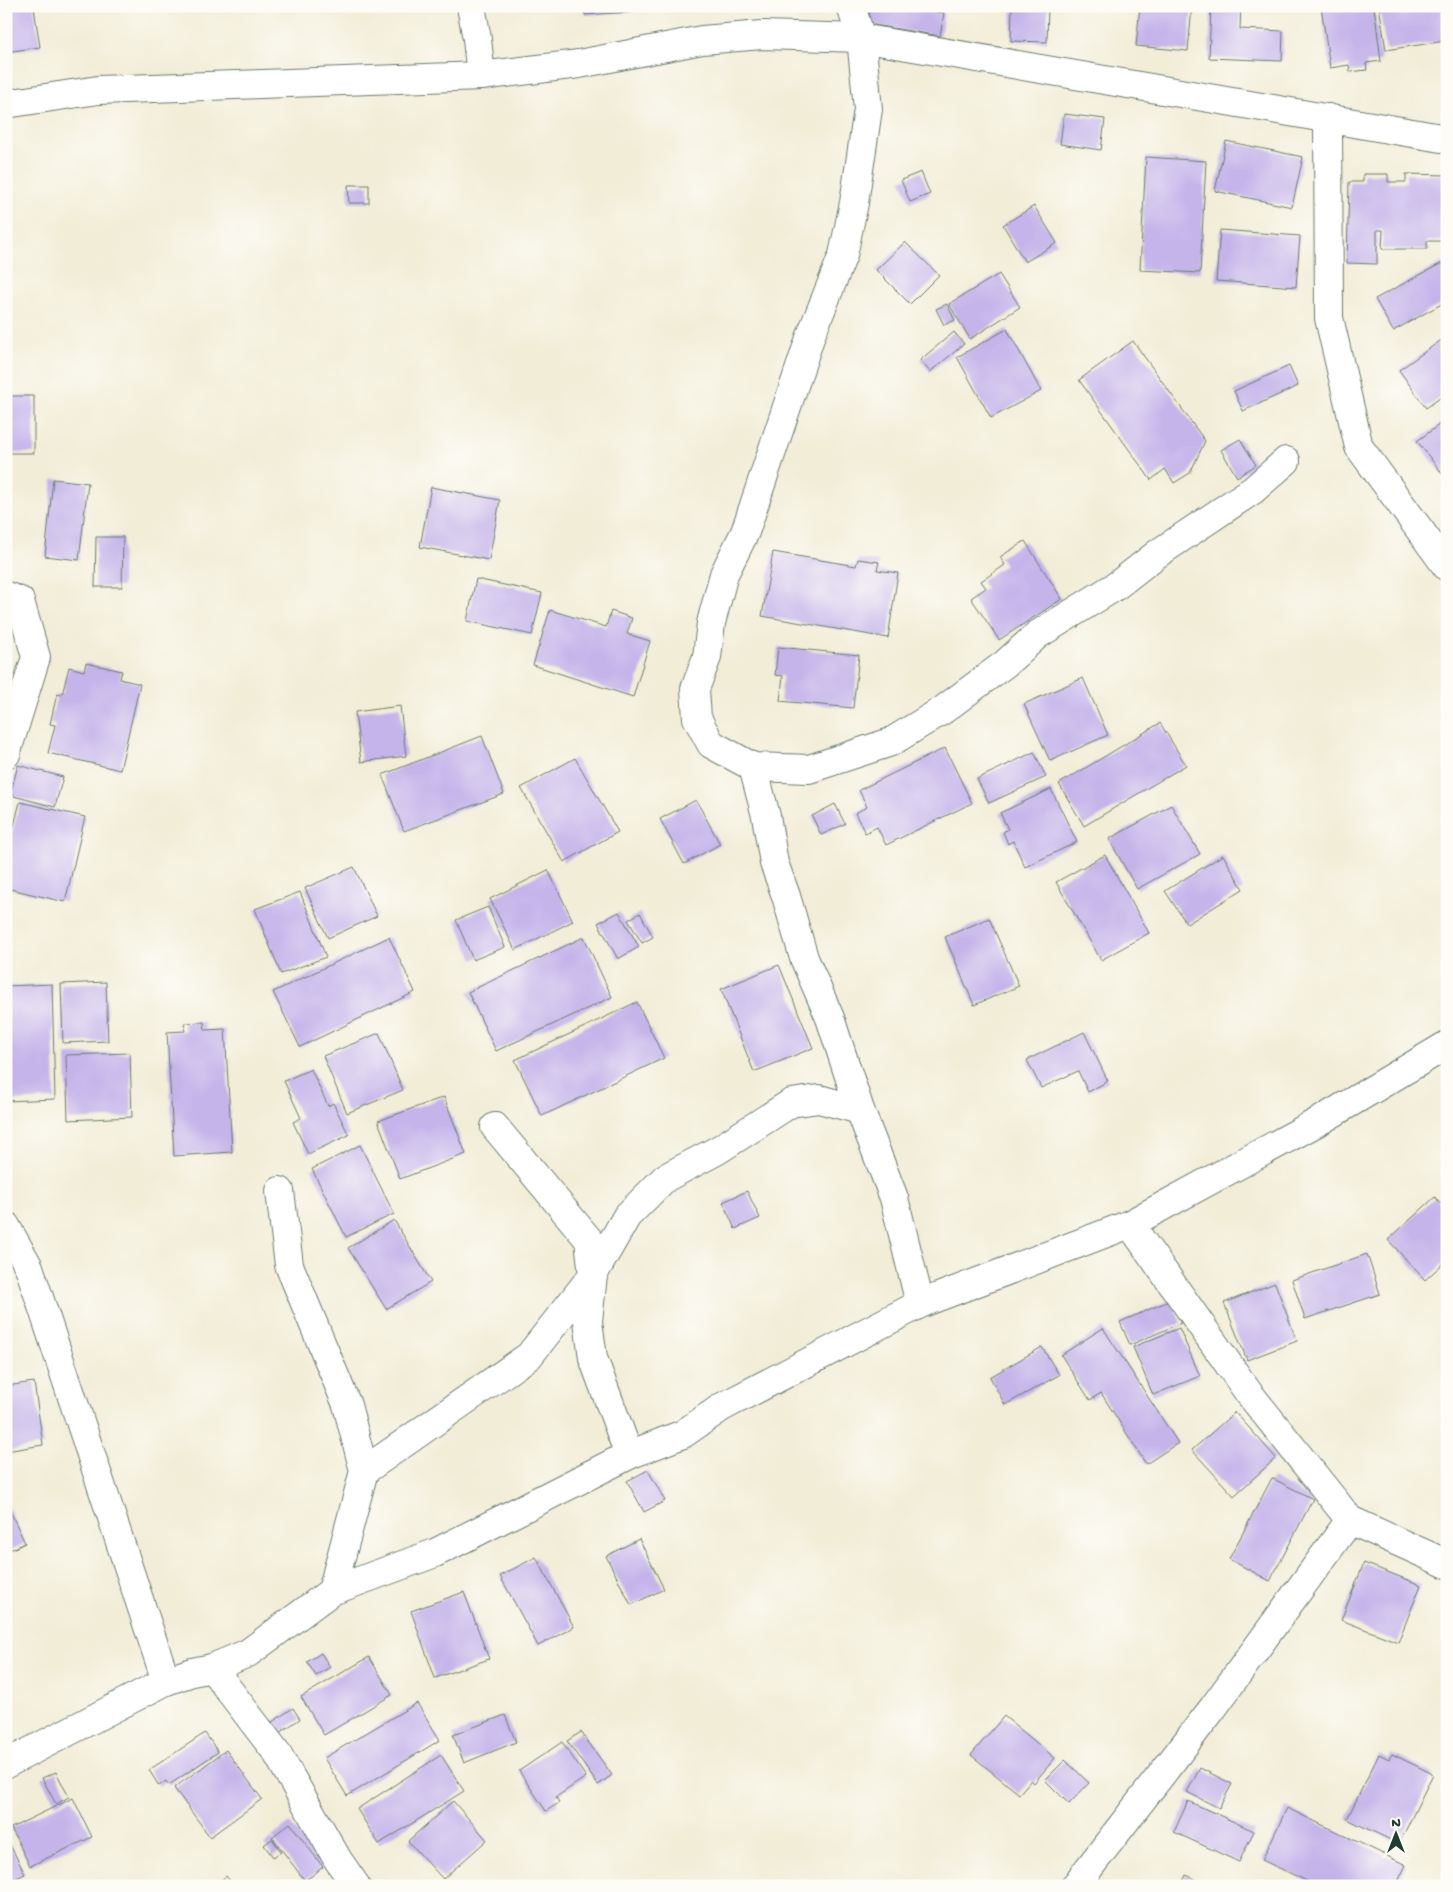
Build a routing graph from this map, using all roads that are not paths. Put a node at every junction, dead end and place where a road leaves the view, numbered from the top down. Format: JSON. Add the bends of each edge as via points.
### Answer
{"nodes":[{"id":1,"x":471,"y":6,"type":"edge"},
{"id":2,"x":851,"y":6,"type":"edge"},
{"id":3,"x":861,"y":38,"type":"junction"},
{"id":4,"x":481,"y":76,"type":"junction"},
{"id":5,"x":6,"y":104,"type":"edge"},
{"id":6,"x":1328,"y":118,"type":"junction"},
{"id":7,"x":1447,"y":139,"type":"edge"},
{"id":8,"x":1286,"y":461,"type":"dead end"},
{"id":9,"x":1447,"y":567,"type":"edge"},
{"id":10,"x":6,"y":596,"type":"edge"},
{"id":11,"x":6,"y":754,"type":"edge"},
{"id":12,"x":753,"y":767,"type":"junction"},
{"id":13,"x":1447,"y":1045,"type":"edge"},
{"id":14,"x":860,"y":1110,"type":"junction"},
{"id":15,"x":495,"y":1127,"type":"dead end"},
{"id":16,"x":280,"y":1191,"type":"dead end"},
{"id":17,"x":1130,"y":1224,"type":"junction"},
{"id":18,"x":6,"y":1226,"type":"edge"},
{"id":19,"x":593,"y":1275,"type":"junction"},
{"id":20,"x":920,"y":1304,"type":"junction"},
{"id":21,"x":629,"y":1455,"type":"junction"},
{"id":22,"x":364,"y":1471,"type":"junction"},
{"id":23,"x":1350,"y":1520,"type":"junction"},
{"id":24,"x":1447,"y":1564,"type":"edge"},
{"id":25,"x":332,"y":1592,"type":"junction"},
{"id":26,"x":212,"y":1668,"type":"junction"},
{"id":27,"x":166,"y":1681,"type":"junction"},
{"id":28,"x":6,"y":1764,"type":"edge"},
{"id":29,"x":356,"y":1886,"type":"edge"},
{"id":30,"x":1075,"y":1886,"type":"edge"}],
"edges":[{"from":1,"to":4,"type":"street"},
{"from":2,"to":3,"type":"street"},
{"from":3,"to":4,"type":"street","via":[[762,35],[702,40],[579,64]]},
{"from":3,"to":6,"type":"street"},
{"from":3,"to":12,"type":"street","via":[[868,109],[843,255],[811,335],[745,532],[724,574],[711,623],[707,657],[695,689],[697,718],[711,744]]},
{"from":4,"to":5,"type":"street","via":[[98,90]]},
{"from":6,"to":7,"type":"street"},
{"from":6,"to":9,"type":"street","via":[[1329,318],[1359,447]]},
{"from":8,"to":12,"type":"street","via":[[1253,490],[1156,554],[1116,586],[1037,636],[943,710],[891,742],[809,769]]},
{"from":10,"to":11,"type":"street","via":[[20,601],[36,657]]},
{"from":12,"to":14,"type":"street","via":[[774,863],[804,958],[830,1018]]},
{"from":13,"to":17,"type":"street","via":[[1323,1119]]},
{"from":14,"to":19,"type":"street","via":[[819,1099],[791,1103],[718,1150],[665,1178],[627,1216]]},
{"from":14,"to":20,"type":"street","via":[[894,1198]]},
{"from":15,"to":19,"type":"street","via":[[589,1240]]},
{"from":16,"to":22,"type":"street","via":[[289,1265],[347,1405]]},
{"from":17,"to":20,"type":"street"},
{"from":17,"to":23,"type":"street","via":[[1248,1392]]},
{"from":18,"to":27,"type":"street","via":[[29,1267]]},
{"from":19,"to":21,"type":"street","via":[[588,1321],[593,1358]]},
{"from":19,"to":22,"type":"street","via":[[529,1356]]},
{"from":20,"to":21,"type":"street","via":[[722,1407],[683,1434]]},
{"from":21,"to":25,"type":"street","via":[[435,1553]]},
{"from":22,"to":25,"type":"street"},
{"from":23,"to":24,"type":"street"},
{"from":23,"to":30,"type":"street","via":[[1213,1708]]},
{"from":25,"to":26,"type":"street","via":[[248,1653]]},
{"from":26,"to":27,"type":"street"},
{"from":26,"to":29,"type":"street","via":[[278,1753]]},
{"from":27,"to":28,"type":"street"}]}
